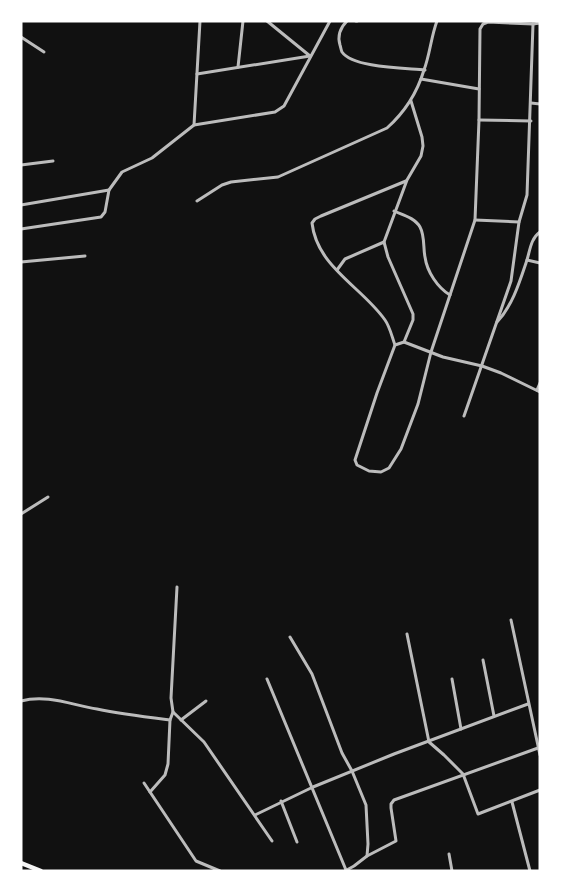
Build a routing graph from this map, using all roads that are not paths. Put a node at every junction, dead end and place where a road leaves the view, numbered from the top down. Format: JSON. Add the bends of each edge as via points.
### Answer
{"nodes":[{"id":1,"x":200,"y":21,"type":"edge"},
{"id":2,"x":243,"y":21,"type":"edge"},
{"id":3,"x":267,"y":21,"type":"edge"},
{"id":4,"x":330,"y":21,"type":"edge"},
{"id":5,"x":348,"y":21,"type":"edge"},
{"id":6,"x":437,"y":21,"type":"edge"},
{"id":7,"x":527,"y":21,"type":"edge"},
{"id":8,"x":540,"y":22,"type":"edge"},
{"id":9,"x":533,"y":24,"type":"junction"},
{"id":10,"x":21,"y":37,"type":"edge"},
{"id":11,"x":44,"y":52,"type":"dead end"},
{"id":12,"x":310,"y":56,"type":"junction"},
{"id":13,"x":238,"y":68,"type":"junction"},
{"id":14,"x":425,"y":70,"type":"junction"},
{"id":15,"x":197,"y":74,"type":"junction"},
{"id":16,"x":421,"y":79,"type":"junction"},
{"id":17,"x":479,"y":89,"type":"junction"},
{"id":18,"x":411,"y":101,"type":"junction"},
{"id":19,"x":531,"y":103,"type":"junction"},
{"id":20,"x":540,"y":104,"type":"edge"},
{"id":21,"x":479,"y":120,"type":"junction"},
{"id":22,"x":531,"y":121,"type":"junction"},
{"id":23,"x":194,"y":125,"type":"junction"},
{"id":24,"x":53,"y":161,"type":"dead end"},
{"id":25,"x":21,"y":165,"type":"edge"},
{"id":26,"x":406,"y":180,"type":"junction"},
{"id":27,"x":108,"y":190,"type":"junction"},
{"id":28,"x":196,"y":201,"type":"dead end"},
{"id":29,"x":21,"y":205,"type":"edge"},
{"id":30,"x":394,"y":211,"type":"junction"},
{"id":31,"x":475,"y":220,"type":"junction"},
{"id":32,"x":519,"y":222,"type":"junction"},
{"id":33,"x":21,"y":228,"type":"edge"},
{"id":34,"x":540,"y":232,"type":"edge"},
{"id":35,"x":384,"y":242,"type":"junction"},
{"id":36,"x":85,"y":256,"type":"dead end"},
{"id":37,"x":527,"y":260,"type":"junction"},
{"id":38,"x":21,"y":262,"type":"edge"},
{"id":39,"x":540,"y":263,"type":"edge"},
{"id":40,"x":337,"y":270,"type":"junction"},
{"id":41,"x":450,"y":295,"type":"junction"},
{"id":42,"x":496,"y":324,"type":"junction"},
{"id":43,"x":404,"y":342,"type":"junction"},
{"id":44,"x":395,"y":345,"type":"junction"},
{"id":45,"x":431,"y":352,"type":"junction"},
{"id":46,"x":482,"y":366,"type":"junction"},
{"id":47,"x":540,"y":383,"type":"edge"},
{"id":48,"x":538,"y":391,"type":"edge"},
{"id":49,"x":464,"y":416,"type":"dead end"},
{"id":50,"x":48,"y":497,"type":"dead end"},
{"id":51,"x":21,"y":514,"type":"edge"},
{"id":52,"x":177,"y":587,"type":"dead end"},
{"id":53,"x":511,"y":620,"type":"dead end"},
{"id":54,"x":406,"y":634,"type":"dead end"},
{"id":55,"x":290,"y":637,"type":"dead end"},
{"id":56,"x":483,"y":660,"type":"dead end"},
{"id":57,"x":267,"y":679,"type":"dead end"},
{"id":58,"x":452,"y":679,"type":"dead end"},
{"id":59,"x":21,"y":701,"type":"edge"},
{"id":60,"x":206,"y":701,"type":"dead end"},
{"id":61,"x":528,"y":704,"type":"junction"},
{"id":62,"x":172,"y":712,"type":"junction"},
{"id":63,"x":494,"y":716,"type":"junction"},
{"id":64,"x":170,"y":720,"type":"junction"},
{"id":65,"x":181,"y":720,"type":"junction"},
{"id":66,"x":461,"y":729,"type":"junction"},
{"id":67,"x":428,"y":742,"type":"junction"},
{"id":68,"x":538,"y":748,"type":"junction"},
{"id":69,"x":540,"y":755,"type":"edge"},
{"id":70,"x":352,"y":771,"type":"junction"},
{"id":71,"x":463,"y":774,"type":"junction"},
{"id":72,"x":144,"y":783,"type":"dead end"},
{"id":73,"x":313,"y":786,"type":"junction"},
{"id":74,"x":540,"y":790,"type":"edge"},
{"id":75,"x":150,"y":792,"type":"junction"},
{"id":76,"x":281,"y":801,"type":"junction"},
{"id":77,"x":512,"y":802,"type":"junction"},
{"id":78,"x":255,"y":815,"type":"junction"},
{"id":79,"x":272,"y":841,"type":"dead end"},
{"id":80,"x":298,"y":842,"type":"dead end"},
{"id":81,"x":449,"y":854,"type":"dead end"},
{"id":82,"x":367,"y":856,"type":"junction"},
{"id":83,"x":21,"y":863,"type":"edge"},
{"id":84,"x":346,"y":870,"type":"edge"},
{"id":85,"x":41,"y":871,"type":"edge"},
{"id":86,"x":220,"y":871,"type":"edge"},
{"id":87,"x":452,"y":871,"type":"edge"},
{"id":88,"x":530,"y":871,"type":"edge"}],
"edges":[{"from":1,"to":15,"type":"street"},
{"from":2,"to":13,"type":"street"},
{"from":3,"to":12,"type":"street"},
{"from":4,"to":12,"type":"street"},
{"from":5,"to":14,"type":"street","via":[[338,35],[342,52],[350,59],[364,64]]},
{"from":6,"to":14,"type":"street"},
{"from":7,"to":9,"type":"street"},
{"from":8,"to":9,"type":"street"},
{"from":9,"to":17,"type":"street","via":[[483,24],[480,29]]},
{"from":9,"to":19,"type":"street"},
{"from":10,"to":11,"type":"street"},
{"from":12,"to":13,"type":"street"},
{"from":12,"to":23,"type":"street","via":[[284,106],[275,112]]},
{"from":13,"to":15,"type":"street"},
{"from":14,"to":16,"type":"street"},
{"from":15,"to":23,"type":"street"},
{"from":16,"to":17,"type":"street"},
{"from":16,"to":18,"type":"street"},
{"from":17,"to":21,"type":"street"},
{"from":18,"to":26,"type":"street","via":[[423,146],[418,162]]},
{"from":18,"to":28,"type":"street","via":[[387,128],[334,153],[278,177],[222,185]]},
{"from":19,"to":20,"type":"street"},
{"from":19,"to":22,"type":"street"},
{"from":21,"to":22,"type":"street"},
{"from":21,"to":31,"type":"street"},
{"from":22,"to":32,"type":"street","via":[[527,195]]},
{"from":23,"to":27,"type":"street","via":[[152,158],[122,172]]},
{"from":24,"to":25,"type":"street"},
{"from":26,"to":30,"type":"street"},
{"from":26,"to":40,"type":"street","via":[[315,219],[312,223],[321,251]]},
{"from":27,"to":29,"type":"street"},
{"from":27,"to":33,"type":"street","via":[[105,212],[101,217]]},
{"from":30,"to":35,"type":"street"},
{"from":30,"to":41,"type":"street","via":[[420,226],[425,259],[439,286]]},
{"from":31,"to":32,"type":"street"},
{"from":31,"to":41,"type":"street"},
{"from":32,"to":42,"type":"street","via":[[511,281]]},
{"from":34,"to":37,"type":"street","via":[[533,238]]},
{"from":35,"to":40,"type":"street","via":[[345,259]]},
{"from":35,"to":43,"type":"street","via":[[413,314]]},
{"from":36,"to":38,"type":"street"},
{"from":37,"to":39,"type":"street"},
{"from":37,"to":42,"type":"street","via":[[506,313]]},
{"from":40,"to":44,"type":"street","via":[[387,322]]},
{"from":41,"to":45,"type":"street"},
{"from":42,"to":46,"type":"street"},
{"from":43,"to":44,"type":"street"},
{"from":43,"to":45,"type":"street"},
{"from":44,"to":45,"type":"street","via":[[355,460],[368,472],[389,468],[400,449],[418,404]]},
{"from":45,"to":46,"type":"street"},
{"from":46,"to":48,"type":"street"},
{"from":46,"to":49,"type":"street"},
{"from":47,"to":48,"type":"street"},
{"from":50,"to":51,"type":"street"},
{"from":52,"to":62,"type":"street"},
{"from":53,"to":61,"type":"street"},
{"from":54,"to":67,"type":"street"},
{"from":55,"to":70,"type":"street","via":[[312,674]]},
{"from":56,"to":63,"type":"street"},
{"from":57,"to":73,"type":"street"},
{"from":58,"to":66,"type":"street"},
{"from":59,"to":64,"type":"street","via":[[34,697]]},
{"from":60,"to":65,"type":"street"},
{"from":61,"to":63,"type":"street"},
{"from":61,"to":68,"type":"street"},
{"from":62,"to":64,"type":"street"},
{"from":62,"to":65,"type":"street"},
{"from":63,"to":66,"type":"street"},
{"from":64,"to":75,"type":"street","via":[[165,775]]},
{"from":65,"to":78,"type":"street","via":[[204,742]]},
{"from":66,"to":67,"type":"street"},
{"from":67,"to":70,"type":"street"},
{"from":67,"to":71,"type":"street"},
{"from":68,"to":69,"type":"street"},
{"from":68,"to":71,"type":"street"},
{"from":70,"to":73,"type":"street"},
{"from":70,"to":82,"type":"street","via":[[366,806]]},
{"from":71,"to":77,"type":"street","via":[[478,814]]},
{"from":71,"to":82,"type":"street","via":[[394,800],[391,808],[396,841]]},
{"from":72,"to":75,"type":"street"},
{"from":73,"to":76,"type":"street"},
{"from":73,"to":84,"type":"street"},
{"from":74,"to":77,"type":"street"},
{"from":75,"to":86,"type":"street","via":[[196,861]]},
{"from":76,"to":78,"type":"street"},
{"from":76,"to":80,"type":"street"},
{"from":77,"to":88,"type":"street"},
{"from":78,"to":79,"type":"street"},
{"from":81,"to":87,"type":"street"},
{"from":82,"to":84,"type":"street"},
{"from":83,"to":85,"type":"main road"}]}
